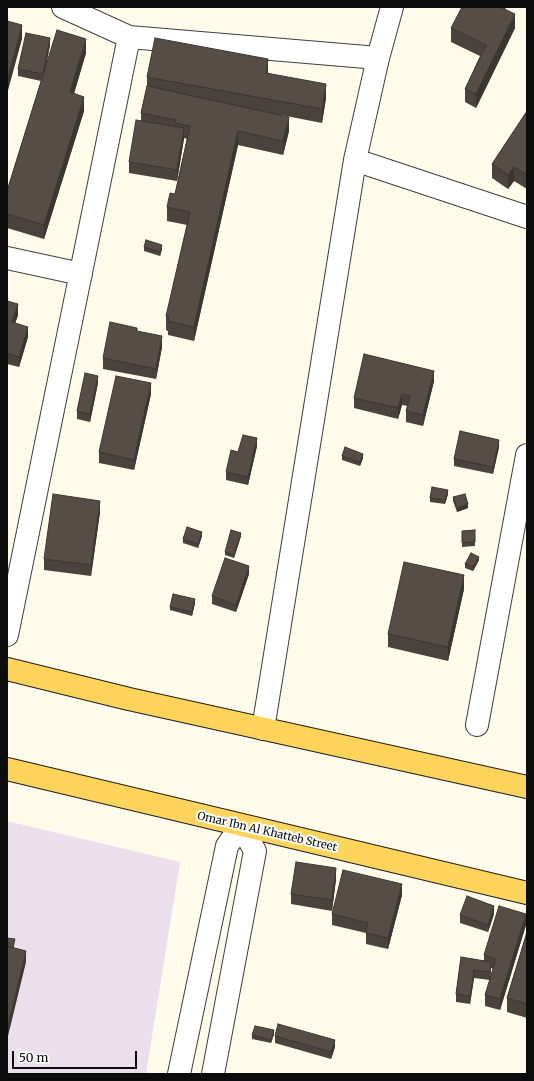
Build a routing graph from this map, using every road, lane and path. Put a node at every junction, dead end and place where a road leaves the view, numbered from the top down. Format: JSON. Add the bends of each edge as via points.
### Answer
{"nodes":[{"id":1,"x":64,"y":7,"type":"edge"},
{"id":2,"x":392,"y":7,"type":"edge"},
{"id":3,"x":129,"y":37,"type":"junction"},
{"id":4,"x":378,"y":58,"type":"junction"},
{"id":5,"x":355,"y":160,"type":"junction"},
{"id":6,"x":527,"y":217,"type":"edge"},
{"id":7,"x":7,"y":258,"type":"edge"},
{"id":8,"x":81,"y":274,"type":"junction"},
{"id":9,"x":527,"y":459,"type":"edge"},
{"id":10,"x":7,"y":635,"type":"edge"},
{"id":11,"x":7,"y":669,"type":"edge"},
{"id":12,"x":477,"y":725,"type":"dead end"},
{"id":13,"x":263,"y":729,"type":"junction"},
{"id":14,"x":7,"y":769,"type":"edge"},
{"id":15,"x":527,"y":787,"type":"edge"},
{"id":16,"x":241,"y":826,"type":"junction"},
{"id":17,"x":527,"y":893,"type":"edge"},
{"id":18,"x":179,"y":1074,"type":"edge"},
{"id":19,"x":213,"y":1074,"type":"edge"}],
"edges":[{"from":1,"to":3,"type":"street"},
{"from":2,"to":4,"type":"street"},
{"from":3,"to":4,"type":"street"},
{"from":3,"to":8,"type":"street"},
{"from":4,"to":5,"type":"street"},
{"from":5,"to":6,"type":"street"},
{"from":5,"to":13,"type":"street"},
{"from":7,"to":8,"type":"street"},
{"from":8,"to":10,"type":"street"},
{"from":9,"to":12,"type":"street"},
{"from":11,"to":13,"type":"main road"},
{"from":13,"to":15,"type":"main road"},
{"from":14,"to":16,"type":"main road","name":"Omar Ibn Al Khatteb Street"},
{"from":16,"to":17,"type":"main road","name":"Omar Ibn Al Khatteb Street"},
{"from":16,"to":18,"type":"street","via":[[227,846]]},
{"from":16,"to":19,"type":"street","via":[[255,851]]}]}
